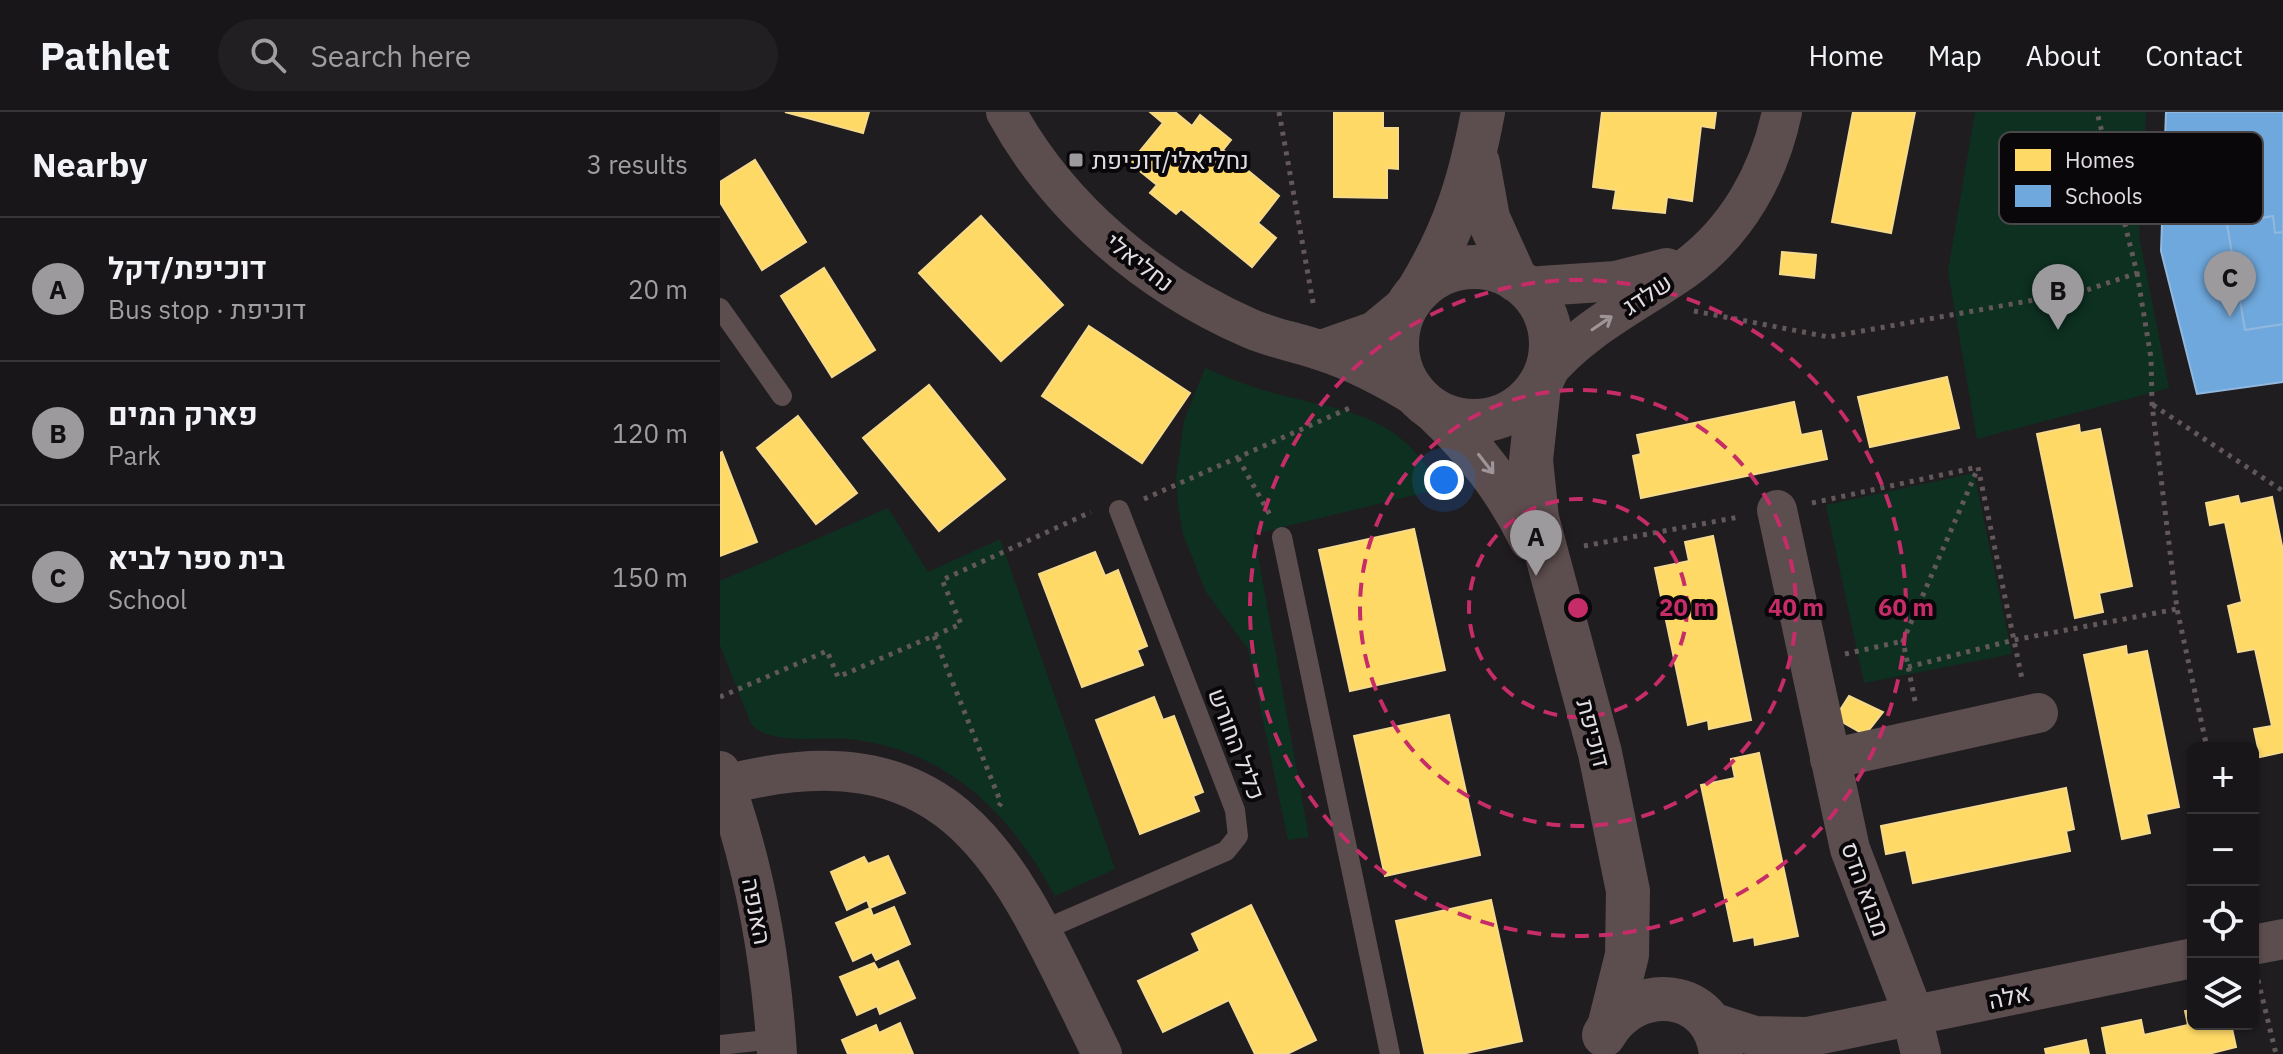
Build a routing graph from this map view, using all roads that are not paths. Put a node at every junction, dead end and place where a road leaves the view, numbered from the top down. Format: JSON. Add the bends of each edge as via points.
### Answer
{"nodes":[{"id":1,"x":1006,"y":112,"type":"edge"},
{"id":2,"x":1782,"y":112,"type":"edge"},
{"id":3,"x":1480,"y":128,"type":"edge"},
{"id":4,"x":1744,"y":207,"type":"junction"},
{"id":5,"x":1521,"y":283,"type":"junction"},
{"id":6,"x":1413,"y":298,"type":"junction"},
{"id":7,"x":720,"y":308,"type":"edge"},
{"id":8,"x":1321,"y":350,"type":"junction"},
{"id":9,"x":1542,"y":380,"type":"junction"},
{"id":10,"x":782,"y":396,"type":"dead end"},
{"id":11,"x":1418,"y":398,"type":"junction"},
{"id":12,"x":1119,"y":510,"type":"road end"},
{"id":13,"x":1777,"y":510,"type":"road end"},
{"id":14,"x":1282,"y":537,"type":"road end"},
{"id":15,"x":1547,"y":567,"type":"junction"},
{"id":16,"x":2034,"y":714,"type":"road end"},
{"id":17,"x":1830,"y":759,"type":"junction"},
{"id":18,"x":723,"y":778,"type":"edge"},
{"id":19,"x":1628,"y":891,"type":"junction"},
{"id":20,"x":1041,"y":931,"type":"junction"},
{"id":21,"x":2283,"y":939,"type":"edge"},
{"id":22,"x":2256,"y":958,"type":"edge"},
{"id":23,"x":2187,"y":960,"type":"edge"},
{"id":24,"x":1705,"y":1026,"type":"edge"},
{"id":25,"x":1826,"y":1034,"type":"junction"},
{"id":26,"x":1916,"y":1035,"type":"edge"},
{"id":27,"x":1604,"y":1040,"type":"edge"},
{"id":28,"x":720,"y":1045,"type":"edge"},
{"id":29,"x":777,"y":1046,"type":"edge"},
{"id":30,"x":1102,"y":1054,"type":"edge"},
{"id":31,"x":1390,"y":1054,"type":"edge"},
{"id":32,"x":1779,"y":1054,"type":"edge"}],
"edges":[{"from":1,"to":8,"type":"street","name":"נחליאלי","via":[[1077,208],[1134,262],[1190,300],[1252,330]]},
{"from":2,"to":4,"type":"street","name":"שלדג","via":[[1762,177]]},
{"from":3,"to":5,"type":"street","via":[[1484,204]]},
{"from":3,"to":6,"type":"street","via":[[1454,226]]},
{"from":4,"to":5,"type":"street","name":"שלדג","via":[[1723,232],[1675,266],[1616,281]]},
{"from":9,"to":4,"type":"street","name":"שלדג","one_way":true,"via":[[1563,352],[1706,252]]},
{"from":5,"to":6,"type":"street","via":[[1495,270],[1471,267],[1446,272]]},
{"from":5,"to":9,"type":"street","via":[[1541,305],[1549,328],[1551,352]]},
{"from":6,"to":8,"type":"street","via":[[1375,331]]},
{"from":6,"to":11,"type":"street","via":[[1400,323],[1397,348],[1402,372]]},
{"from":7,"to":10,"type":"lane"},
{"from":8,"to":11,"type":"street","name":"נחליאלי","via":[[1374,371]]},
{"from":9,"to":11,"type":"street","via":[[1523,403],[1490,419],[1453,418]]},
{"from":9,"to":15,"type":"street","name":"דוכיפת","via":[[1531,460]]},
{"from":11,"to":15,"type":"street","name":"דוכיפת","one_way":true,"via":[[1468,442],[1495,476]]},
{"from":12,"to":20,"type":"lane","name":"כליל החורש","via":[[1235,810],[1238,836],[1226,851]]},
{"from":13,"to":17,"type":"street","name":"מבוא הדס"},
{"from":14,"to":31,"type":"lane"},
{"from":15,"to":19,"type":"street","name":"דוכיפת","via":[[1600,753]]},
{"from":16,"to":17,"type":"street"},
{"from":17,"to":26,"type":"street","name":"מבוא הדס","via":[[1855,866]]},
{"from":18,"to":20,"type":"street","via":[[799,770],[867,773],[899,782],[930,797],[979,838],[1016,885]]},
{"from":18,"to":29,"type":"street","name":"האנפה","via":[[762,928]]},
{"from":19,"to":24,"type":"street","name":"דוכיפת","via":[[1649,947]]},
{"from":19,"to":27,"type":"street","name":"דוכיפת","via":[[1627,955]]},
{"from":20,"to":30,"type":"street"},
{"from":21,"to":22,"type":"street"},
{"from":23,"to":26,"type":"street","name":"אלה"},
{"from":24,"to":25,"type":"street","name":"אלה","via":[[1755,1036]]},
{"from":24,"to":27,"type":"street","via":[[1657,998],[1621,1012]]},
{"from":25,"to":26,"type":"street","name":"אלה"},
{"from":25,"to":32,"type":"street","name":"אלה"},
{"from":28,"to":29,"type":"lane"}]}
